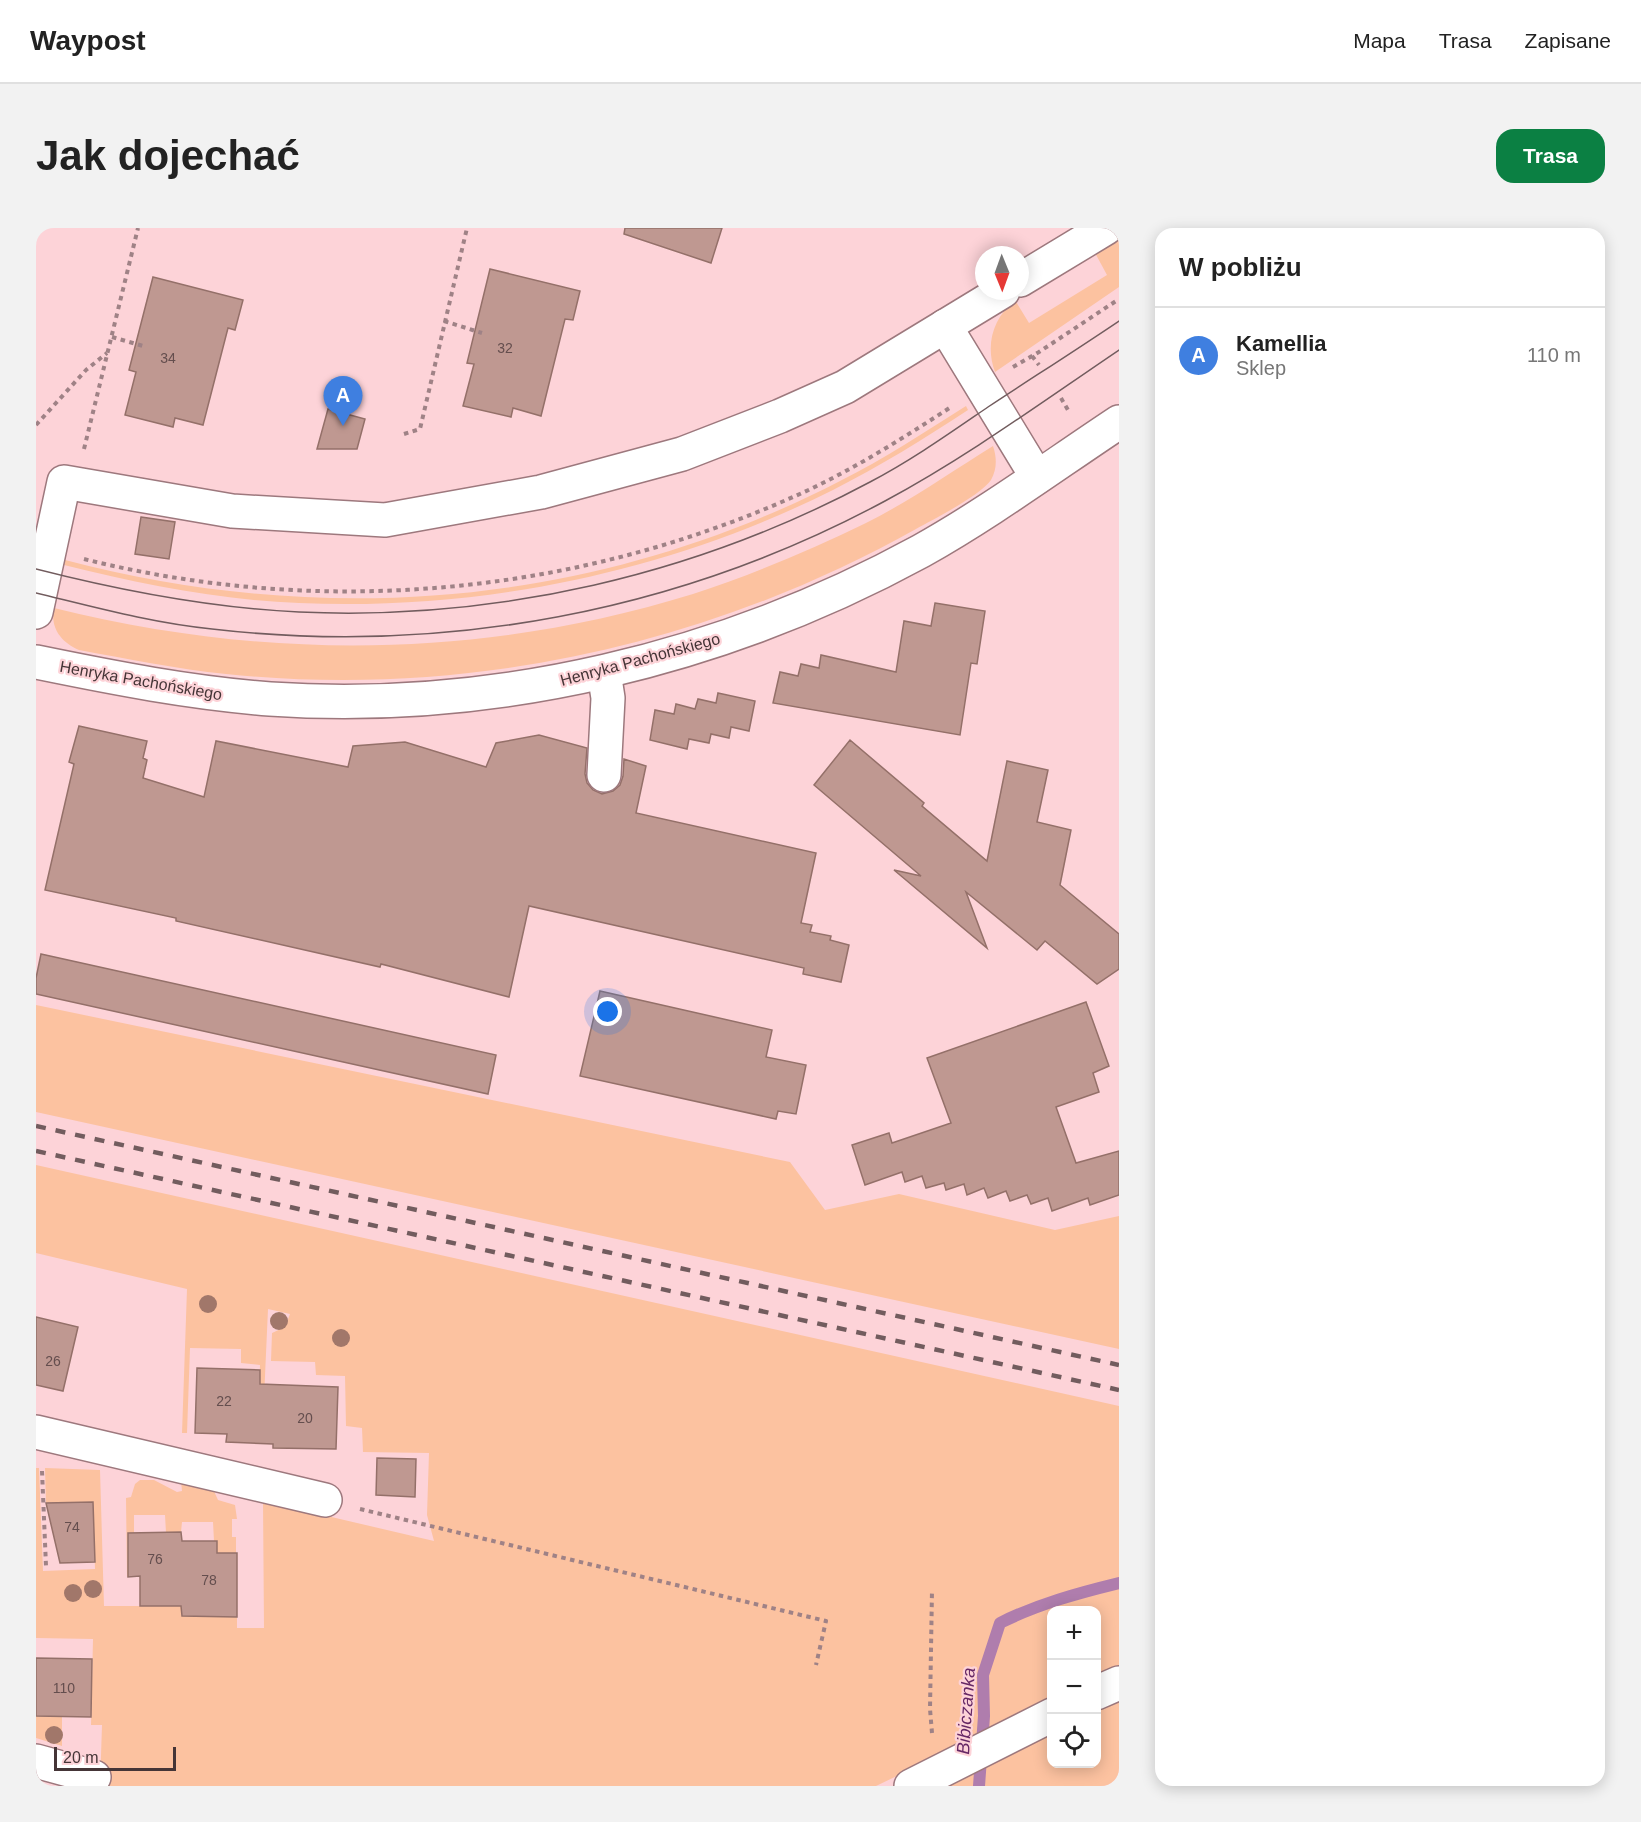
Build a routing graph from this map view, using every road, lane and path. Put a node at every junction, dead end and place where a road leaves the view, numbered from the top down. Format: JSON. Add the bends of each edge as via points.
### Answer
{"nodes":[{"id":1,"x":138,"y":228,"type":"edge"},
{"id":2,"x":467,"y":228,"type":"edge"},
{"id":3,"x":1106,"y":228,"type":"edge"},
{"id":4,"x":1029,"y":275,"type":"edge"},
{"id":5,"x":1119,"y":299,"type":"edge"},
{"id":6,"x":988,"y":300,"type":"edge"},
{"id":7,"x":444,"y":321,"type":"junction"},
{"id":8,"x":945,"y":326,"type":"junction"},
{"id":9,"x":482,"y":333,"type":"dead end"},
{"id":10,"x":112,"y":337,"type":"junction"},
{"id":11,"x":143,"y":346,"type":"dead end"},
{"id":12,"x":108,"y":352,"type":"junction"},
{"id":13,"x":1032,"y":356,"type":"junction"},
{"id":14,"x":1039,"y":365,"type":"dead end"},
{"id":15,"x":1005,"y":372,"type":"dead end"},
{"id":16,"x":953,"y":406,"type":"dead end"},
{"id":17,"x":1119,"y":422,"type":"edge"},
{"id":18,"x":36,"y":425,"type":"edge"},
{"id":19,"x":404,"y":434,"type":"dead end"},
{"id":20,"x":1037,"y":477,"type":"junction"},
{"id":21,"x":75,"y":485,"type":"junction"},
{"id":22,"x":76,"y":557,"type":"dead end"},
{"id":23,"x":36,"y":612,"type":"edge"},
{"id":24,"x":36,"y":662,"type":"edge"},
{"id":25,"x":604,"y":672,"type":"junction"},
{"id":26,"x":604,"y":775,"type":"dead end"},
{"id":27,"x":38,"y":1432,"type":"edge"},
{"id":28,"x":325,"y":1500,"type":"joint"},
{"id":29,"x":46,"y":1566,"type":"dead end"},
{"id":30,"x":932,"y":1590,"type":"dead end"},
{"id":31,"x":816,"y":1665,"type":"dead end"},
{"id":32,"x":1119,"y":1683,"type":"edge"},
{"id":33,"x":1101,"y":1691,"type":"edge"},
{"id":34,"x":1047,"y":1718,"type":"edge"},
{"id":35,"x":36,"y":1761,"type":"edge"},
{"id":36,"x":935,"y":1774,"type":"edge"},
{"id":37,"x":94,"y":1777,"type":"dead end"}],
"edges":[{"from":1,"to":10,"type":"path"},
{"from":2,"to":7,"type":"path"},
{"from":3,"to":4,"type":"street"},
{"from":5,"to":13,"type":"path"},
{"from":6,"to":8,"type":"street"},
{"from":7,"to":9,"type":"path"},
{"from":7,"to":19,"type":"path","via":[[420,429]]},
{"from":8,"to":20,"type":"street"},
{"from":8,"to":21,"type":"street","via":[[845,387],[780,416],[682,454],[541,492],[385,520],[232,511]]},
{"from":10,"to":11,"type":"path"},
{"from":10,"to":12,"type":"path"},
{"from":12,"to":18,"type":"path","via":[[86,370]]},
{"from":12,"to":21,"type":"path"},
{"from":13,"to":14,"type":"path"},
{"from":13,"to":15,"type":"path"},
{"from":16,"to":22,"type":"path","via":[[831,479],[776,504],[652,549],[539,576],[451,588],[305,592],[186,580]]},
{"from":17,"to":20,"type":"street","name":"Henryka Pachońskiego"},
{"from":20,"to":25,"type":"street","name":"Henryka Pachońskiego","via":[[922,550],[828,597],[738,633]]},
{"from":21,"to":23,"type":"street","via":[[64,482]]},
{"from":24,"to":25,"type":"street","name":"Henryka Pachońskiego","via":[[183,690],[316,701],[464,695]]},
{"from":25,"to":26,"type":"street","via":[[608,698]]},
{"from":27,"to":28,"type":"street"},
{"from":27,"to":29,"type":"path"},
{"from":28,"to":31,"type":"path","via":[[826,1621]]},
{"from":30,"to":36,"type":"path","via":[[930,1708]]},
{"from":32,"to":33,"type":"street"},
{"from":34,"to":36,"type":"street"},
{"from":35,"to":37,"type":"street"}]}
